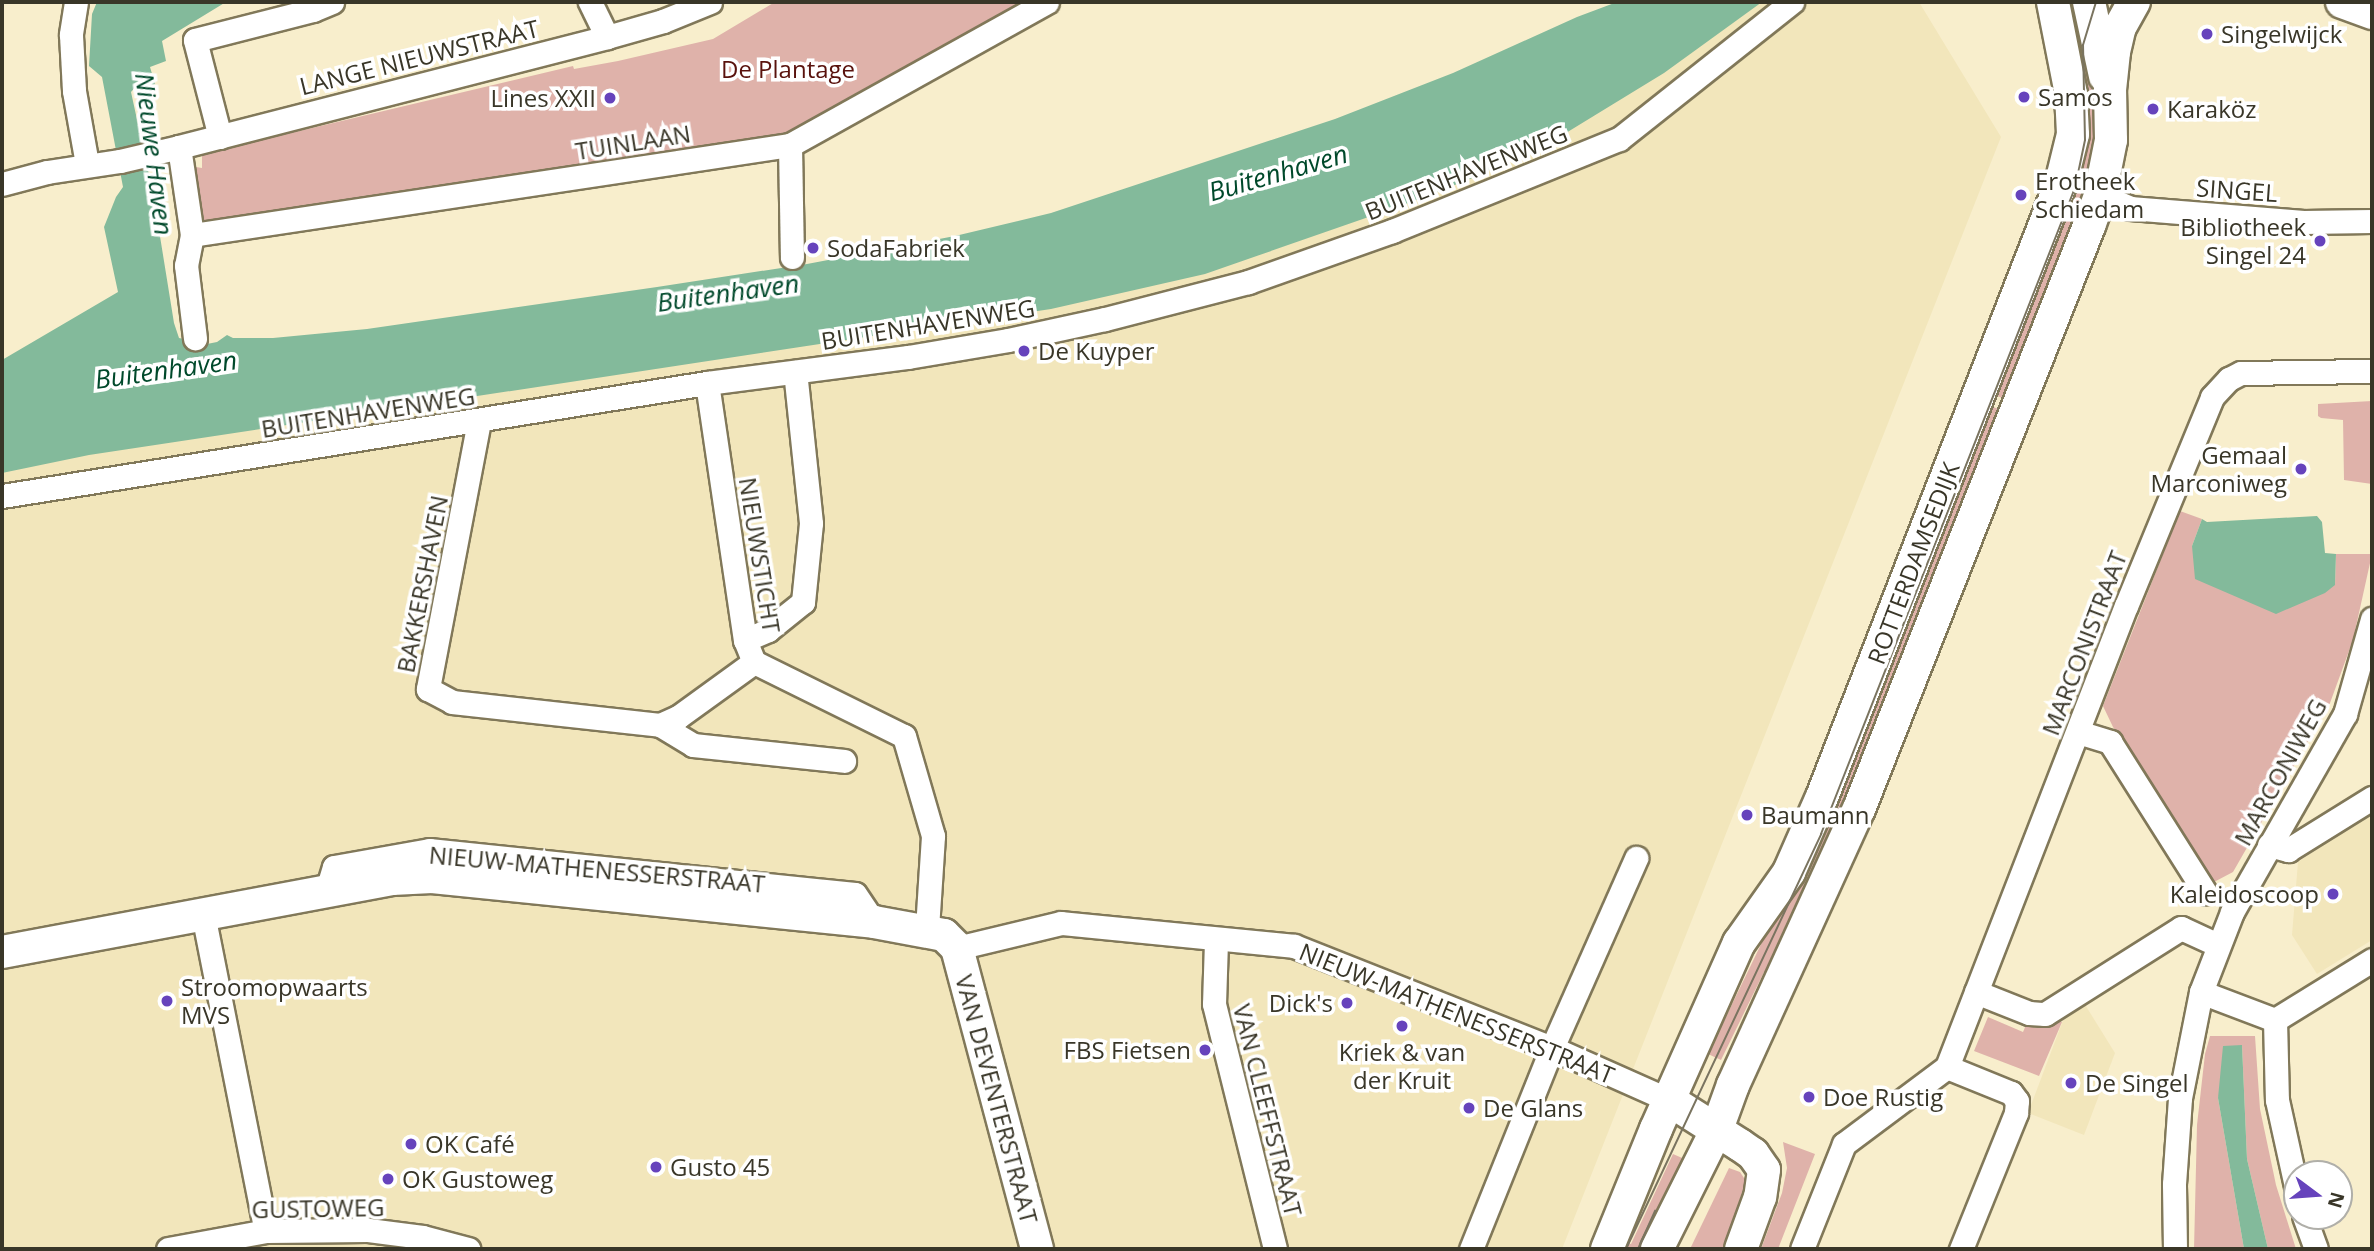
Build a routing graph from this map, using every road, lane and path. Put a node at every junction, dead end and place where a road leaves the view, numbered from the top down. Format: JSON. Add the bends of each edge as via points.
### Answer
{"nodes":[{"id":1,"x":76,"y":2,"type":"edge"},
{"id":2,"x":332,"y":2,"type":"edge"},
{"id":3,"x":590,"y":2,"type":"edge"},
{"id":4,"x":710,"y":2,"type":"edge"},
{"id":5,"x":1047,"y":2,"type":"edge"},
{"id":6,"x":1792,"y":2,"type":"edge"},
{"id":7,"x":2134,"y":2,"type":"edge"},
{"id":8,"x":2342,"y":2,"type":"edge"},
{"id":9,"x":2089,"y":3,"type":"edge"},
{"id":10,"x":2054,"y":7,"type":"edge"},
{"id":11,"x":2372,"y":13,"type":"edge"},
{"id":12,"x":607,"y":37,"type":"junction"},
{"id":13,"x":2110,"y":90,"type":"junction"},
{"id":14,"x":220,"y":137,"type":"junction"},
{"id":15,"x":790,"y":145,"type":"junction"},
{"id":16,"x":179,"y":148,"type":"junction"},
{"id":17,"x":87,"y":164,"type":"junction"},
{"id":18,"x":2,"y":184,"type":"edge"},
{"id":19,"x":2100,"y":195,"type":"junction"},
{"id":20,"x":2372,"y":221,"type":"edge"},
{"id":21,"x":192,"y":235,"type":"junction"},
{"id":22,"x":792,"y":257,"type":"dead end"},
{"id":23,"x":195,"y":338,"type":"dead end"},
{"id":24,"x":2372,"y":370,"type":"edge"},
{"id":25,"x":795,"y":372,"type":"junction"},
{"id":26,"x":707,"y":383,"type":"junction"},
{"id":27,"x":479,"y":421,"type":"junction"},
{"id":28,"x":2,"y":496,"type":"edge"},
{"id":29,"x":2372,"y":619,"type":"edge"},
{"id":30,"x":745,"y":640,"type":"junction"},
{"id":31,"x":754,"y":662,"type":"junction"},
{"id":32,"x":660,"y":725,"type":"junction"},
{"id":33,"x":2078,"y":732,"type":"junction"},
{"id":34,"x":844,"y":761,"type":"dead end"},
{"id":35,"x":2372,"y":798,"type":"edge"},
{"id":36,"x":2269,"y":845,"type":"junction"},
{"id":37,"x":1636,"y":858,"type":"dead end"},
{"id":38,"x":2205,"y":892,"type":"dead end"},
{"id":39,"x":203,"y":914,"type":"junction"},
{"id":40,"x":927,"y":930,"type":"junction"},
{"id":41,"x":1216,"y":941,"type":"junction"},
{"id":42,"x":2218,"y":945,"type":"junction"},
{"id":43,"x":957,"y":948,"type":"junction"},
{"id":44,"x":2,"y":952,"type":"edge"},
{"id":45,"x":2372,"y":960,"type":"edge"},
{"id":46,"x":1976,"y":992,"type":"junction"},
{"id":47,"x":2201,"y":992,"type":"junction"},
{"id":48,"x":2275,"y":1020,"type":"junction"},
{"id":49,"x":1552,"y":1048,"type":"junction"},
{"id":50,"x":1947,"y":1067,"type":"junction"},
{"id":51,"x":1669,"y":1100,"type":"junction"},
{"id":52,"x":1717,"y":1129,"type":"junction"},
{"id":53,"x":2290,"y":1160,"type":"edge"},
{"id":54,"x":2309,"y":1230,"type":"edge"},
{"id":55,"x":266,"y":1231,"type":"junction"},
{"id":56,"x":168,"y":1249,"type":"edge"},
{"id":57,"x":468,"y":1249,"type":"edge"},
{"id":58,"x":1037,"y":1249,"type":"edge"},
{"id":59,"x":1275,"y":1249,"type":"edge"},
{"id":60,"x":1471,"y":1249,"type":"edge"},
{"id":61,"x":1607,"y":1249,"type":"edge"},
{"id":62,"x":1657,"y":1249,"type":"edge"},
{"id":63,"x":1741,"y":1249,"type":"edge"},
{"id":64,"x":1802,"y":1249,"type":"edge"},
{"id":65,"x":1961,"y":1249,"type":"edge"},
{"id":66,"x":2175,"y":1249,"type":"edge"},
{"id":67,"x":2316,"y":1249,"type":"edge"}],
"edges":[{"from":1,"to":17,"type":"street","via":[[71,35],[74,91]]},
{"from":2,"to":14,"type":"street","via":[[195,40]]},
{"from":3,"to":12,"type":"street"},
{"from":4,"to":12,"type":"street","name":"LANGE NIEUWSTRAAT"},
{"from":5,"to":15,"type":"street","name":"TUINLAAN"},
{"from":6,"to":25,"type":"street","name":"BUITENHAVENWEG","via":[[1619,139],[1392,231],[1248,282],[1105,319],[933,352]]},
{"from":7,"to":13,"type":"main road","via":[[2119,31]]},
{"from":8,"to":11,"type":"main road"},
{"from":9,"to":10,"type":"main road"},
{"from":9,"to":13,"type":"main road"},
{"from":10,"to":51,"type":"main road","name":"ROTTERDAMSEDIJK","via":[[2071,94],[2073,134],[2061,183],[1822,797],[1789,872],[1739,943]]},
{"from":12,"to":14,"type":"street","name":"LANGE NIEUWSTRAAT"},
{"from":13,"to":19,"type":"main road","name":"ROTTERDAMSEDIJK","via":[[2111,140]]},
{"from":14,"to":16,"type":"street","name":"LANGE NIEUWSTRAAT"},
{"from":15,"to":21,"type":"street","name":"TUINLAAN"},
{"from":15,"to":22,"type":"street"},
{"from":16,"to":17,"type":"street","name":"LANGE NIEUWSTRAAT"},
{"from":16,"to":21,"type":"street"},
{"from":17,"to":18,"type":"street","name":"LANGE NIEUWSTRAAT"},
{"from":19,"to":20,"type":"street","name":"SINGEL","via":[[2130,208],[2303,222]]},
{"from":19,"to":52,"type":"main road","name":"ROTTERDAMSEDIJK","via":[[1859,808]]},
{"from":21,"to":23,"type":"street","via":[[186,265]]},
{"from":24,"to":33,"type":"street","name":"MARCONISTRAAT","via":[[2241,373],[2220,387],[2204,412]]},
{"from":25,"to":26,"type":"street","name":"BUITENHAVENWEG"},
{"from":25,"to":30,"type":"street","via":[[811,523],[803,602],[768,630]]},
{"from":26,"to":27,"type":"street","name":"BUITENHAVENWEG"},
{"from":26,"to":30,"type":"street","name":"NIEUWSTICHT"},
{"from":27,"to":28,"type":"street","name":"BUITENHAVENWEG"},
{"from":27,"to":32,"type":"street","name":"BAKKERSHAVEN","via":[[429,689],[452,702]]},
{"from":29,"to":36,"type":"street","name":"MARCONIWEG","via":[[2345,714]]},
{"from":30,"to":31,"type":"street","name":"NIEUWSTICHT"},
{"from":31,"to":32,"type":"street","via":[[678,718]]},
{"from":31,"to":40,"type":"street","name":"NIEUWSTICHT","via":[[904,736],[933,836]]},
{"from":32,"to":34,"type":"street","name":"BAKKERSHAVEN","via":[[693,745]]},
{"from":33,"to":38,"type":"street","via":[[2110,742]]},
{"from":33,"to":46,"type":"street","name":"MARCONISTRAAT"},
{"from":35,"to":36,"type":"street","via":[[2288,850]]},
{"from":36,"to":42,"type":"street","name":"MARCONIWEG"},
{"from":37,"to":49,"type":"street"},
{"from":39,"to":40,"type":"main road","name":"NIEUW-MATHENESSERSTRAAT","via":[[392,879],[432,877]]},
{"from":39,"to":44,"type":"main road","name":"NIEUW-MATHENESSERSTRAAT"},
{"from":39,"to":55,"type":"street"},
{"from":40,"to":43,"type":"main road","name":"NIEUW-MATHENESSERSTRAAT","via":[[944,934]]},
{"from":41,"to":43,"type":"street","name":"NIEUW-MATHENESSERSTRAAT","via":[[1061,923]]},
{"from":41,"to":49,"type":"street","name":"NIEUW-MATHENESSERSTRAAT","via":[[1294,946]]},
{"from":41,"to":59,"type":"street","name":"VAN CLEEFFSTRAAT","via":[[1214,1004]]},
{"from":42,"to":46,"type":"street","via":[[2181,928],[2045,1014],[2029,1013]]},
{"from":42,"to":47,"type":"street","name":"MARCONIWEG"},
{"from":43,"to":58,"type":"main road","name":"VAN DEVENTERSTRAAT"},
{"from":45,"to":48,"type":"street"},
{"from":46,"to":50,"type":"street","name":"MARCONISTRAAT"},
{"from":47,"to":48,"type":"street"},
{"from":47,"to":66,"type":"street","name":"MARCONIWEG","via":[[2180,1098]]},
{"from":48,"to":53,"type":"street","via":[[2277,1100]]},
{"from":49,"to":51,"type":"street","name":"NIEUW-MATHENESSERSTRAAT"},
{"from":49,"to":60,"type":"street"},
{"from":50,"to":64,"type":"street","via":[[1844,1143]]},
{"from":50,"to":65,"type":"street","via":[[2011,1093],[2018,1107]]},
{"from":51,"to":52,"type":"main road"},
{"from":51,"to":61,"type":"main road","name":"ROTTERDAMSEDIJK"},
{"from":52,"to":62,"type":"main road","name":"ROTTERDAMSEDIJK"},
{"from":52,"to":63,"type":"main road","via":[[1752,1154],[1764,1170],[1760,1197]]},
{"from":54,"to":67,"type":"street"},
{"from":55,"to":56,"type":"street","name":"GUSTOWEG"},
{"from":55,"to":57,"type":"street","name":"GUSTOWEG","via":[[369,1230]]}]}
